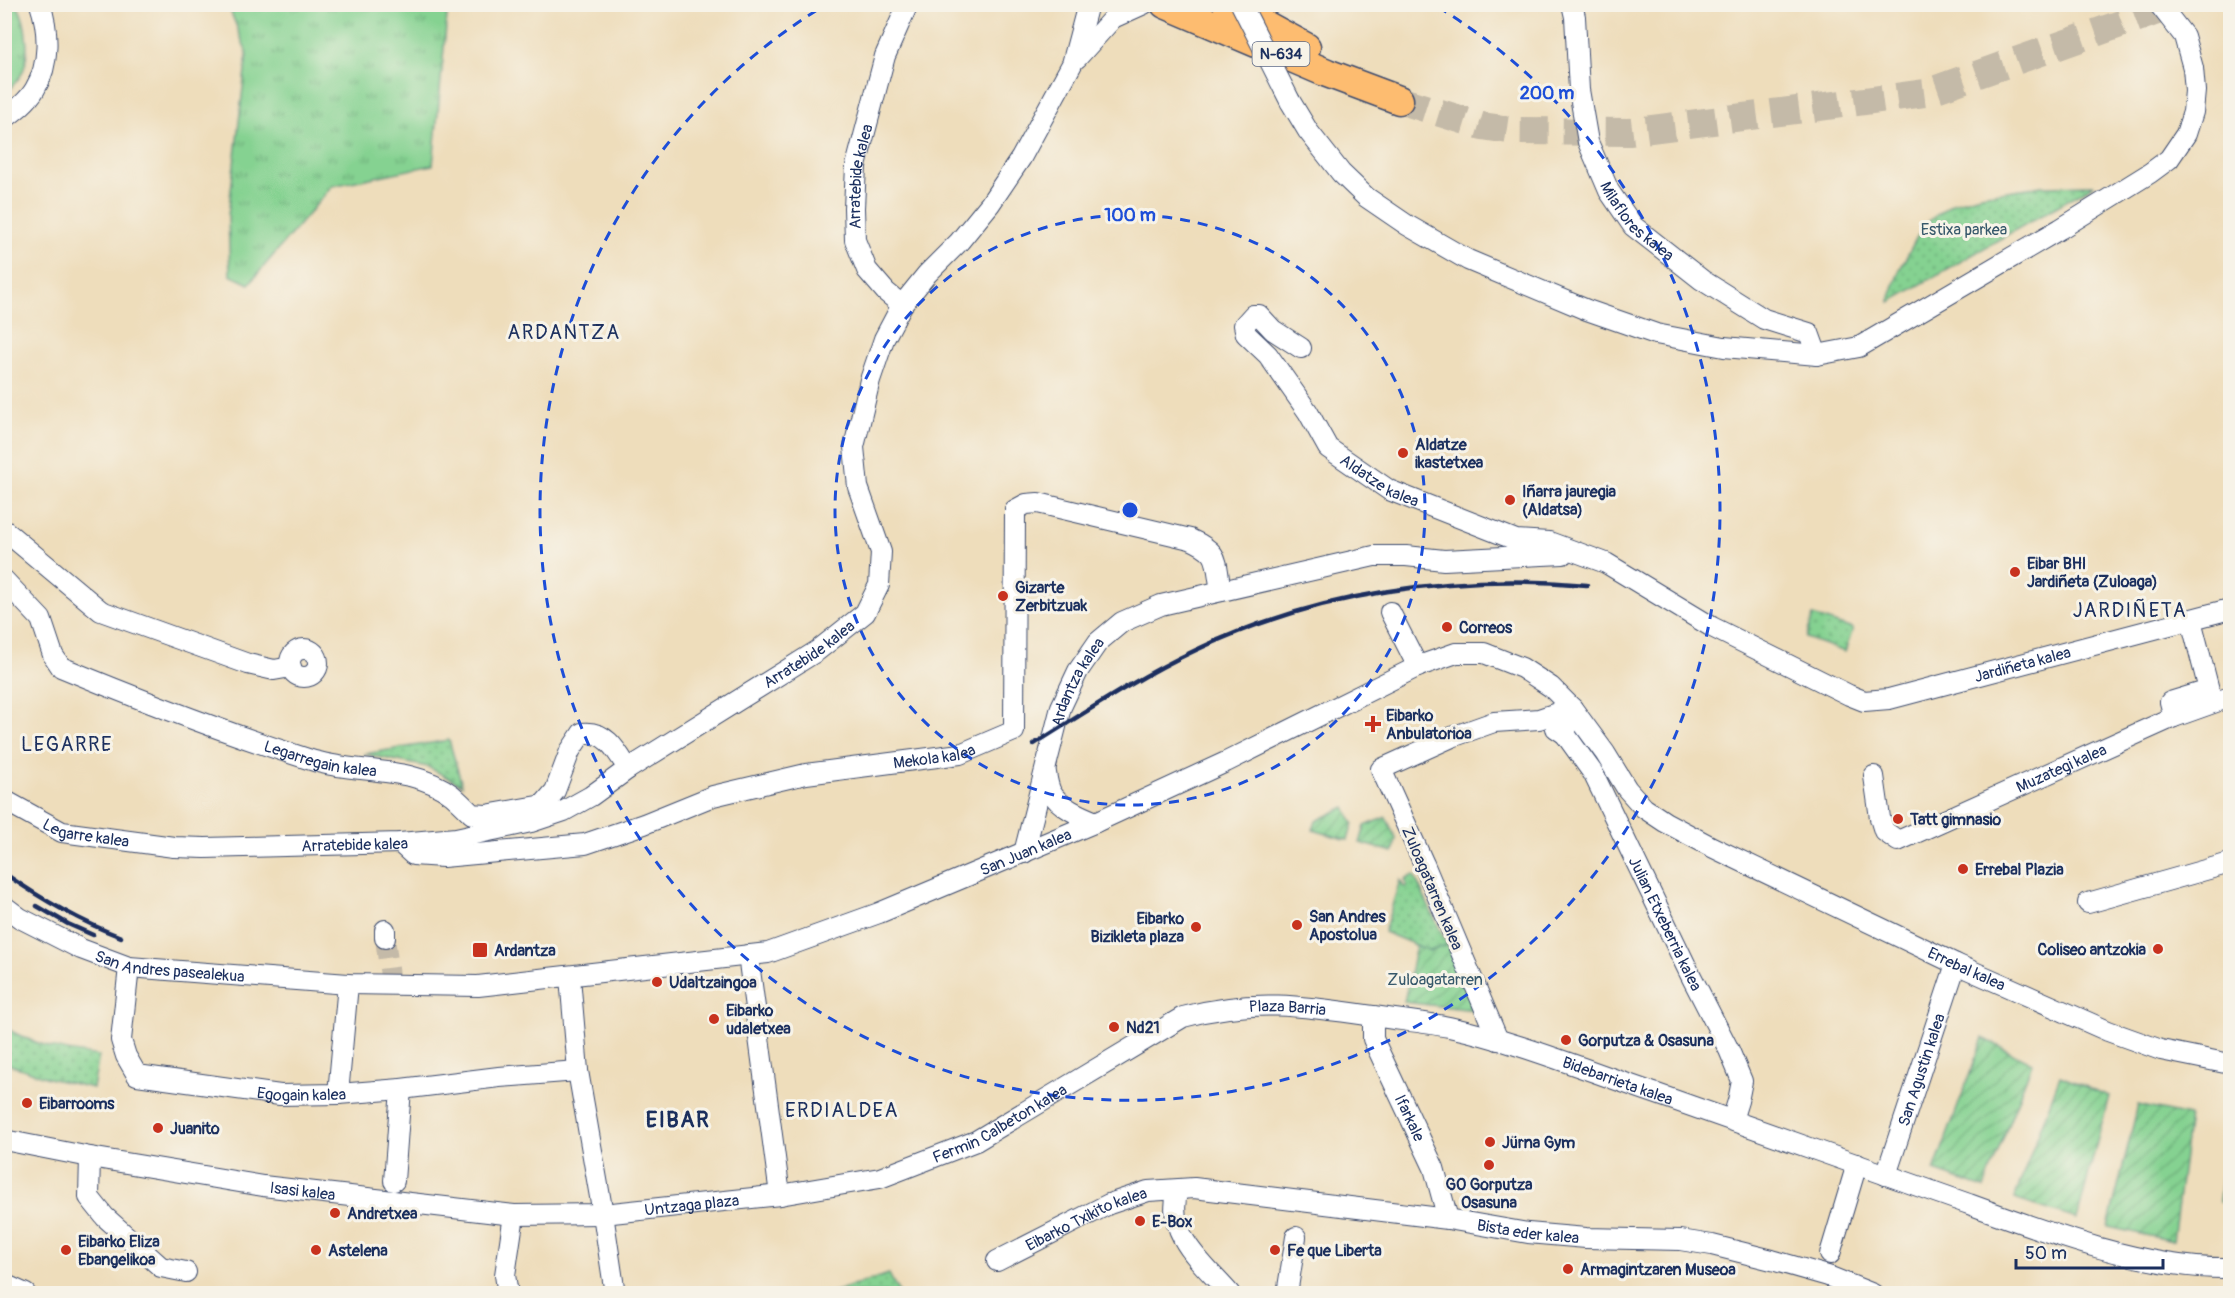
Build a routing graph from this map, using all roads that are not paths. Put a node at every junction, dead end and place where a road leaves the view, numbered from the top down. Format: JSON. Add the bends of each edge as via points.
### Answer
{"nodes":[{"id":1,"x":40,"y":4,"type":"edge"},
{"id":2,"x":908,"y":4,"type":"edge"},
{"id":3,"x":1144,"y":4,"type":"edge"},
{"id":4,"x":1165,"y":4,"type":"edge"},
{"id":5,"x":1192,"y":4,"type":"edge"},
{"id":6,"x":1572,"y":4,"type":"edge"},
{"id":7,"x":2159,"y":4,"type":"edge"},
{"id":8,"x":1087,"y":5,"type":"edge"},
{"id":9,"x":1232,"y":5,"type":"edge"},
{"id":10,"x":1114,"y":11,"type":"edge"},
{"id":11,"x":1072,"y":64,"type":"junction"},
{"id":12,"x":4,"y":119,"type":"edge"},
{"id":13,"x":902,"y":305,"type":"junction"},
{"id":14,"x":1301,"y":348,"type":"dead end"},
{"id":15,"x":1817,"y":355,"type":"junction"},
{"id":16,"x":4,"y":530,"type":"edge"},
{"id":17,"x":1578,"y":553,"type":"junction"},
{"id":18,"x":4,"y":580,"type":"edge"},
{"id":19,"x":1221,"y":591,"type":"junction"},
{"id":20,"x":2230,"y":609,"type":"edge"},
{"id":21,"x":1390,"y":612,"type":"dead end"},
{"id":22,"x":2191,"y":620,"type":"junction"},
{"id":23,"x":291,"y":667,"type":"dead end"},
{"id":24,"x":1418,"y":667,"type":"junction"},
{"id":25,"x":1817,"y":680,"type":"joint"},
{"id":26,"x":2230,"y":697,"type":"edge"},
{"id":27,"x":1572,"y":708,"type":"junction"},
{"id":28,"x":2174,"y":717,"type":"junction"},
{"id":29,"x":1539,"y":719,"type":"junction"},
{"id":30,"x":1565,"y":734,"type":"junction"},
{"id":31,"x":628,"y":769,"type":"junction"},
{"id":32,"x":1046,"y":772,"type":"junction"},
{"id":33,"x":1874,"y":776,"type":"dead end"},
{"id":34,"x":4,"y":800,"type":"edge"},
{"id":35,"x":1096,"y":822,"type":"junction"},
{"id":36,"x":400,"y":843,"type":"junction"},
{"id":37,"x":174,"y":847,"type":"joint"},
{"id":38,"x":1024,"y":853,"type":"junction"},
{"id":39,"x":2230,"y":863,"type":"edge"},
{"id":40,"x":2088,"y":903,"type":"dead end"},
{"id":41,"x":4,"y":906,"type":"edge"},
{"id":42,"x":748,"y":955,"type":"junction"},
{"id":43,"x":1956,"y":964,"type":"junction"},
{"id":44,"x":129,"y":967,"type":"junction"},
{"id":45,"x":570,"y":977,"type":"junction"},
{"id":46,"x":348,"y":984,"type":"junction"},
{"id":47,"x":1201,"y":1012,"type":"joint"},
{"id":48,"x":1373,"y":1016,"type":"junction"},
{"id":49,"x":1498,"y":1040,"type":"junction"},
{"id":50,"x":2230,"y":1064,"type":"edge"},
{"id":51,"x":578,"y":1071,"type":"junction"},
{"id":52,"x":401,"y":1089,"type":"junction"},
{"id":53,"x":338,"y":1094,"type":"junction"},
{"id":54,"x":1732,"y":1120,"type":"junction"},
{"id":55,"x":4,"y":1140,"type":"edge"},
{"id":56,"x":90,"y":1157,"type":"junction"},
{"id":57,"x":1857,"y":1164,"type":"junction"},
{"id":58,"x":1886,"y":1175,"type":"junction"},
{"id":59,"x":394,"y":1181,"type":"dead end"},
{"id":60,"x":1178,"y":1190,"type":"junction"},
{"id":61,"x":780,"y":1195,"type":"junction"},
{"id":62,"x":603,"y":1214,"type":"junction"},
{"id":63,"x":514,"y":1215,"type":"junction"},
{"id":64,"x":1448,"y":1219,"type":"junction"},
{"id":65,"x":1296,"y":1237,"type":"dead end"},
{"id":66,"x":1830,"y":1254,"type":"dead end"},
{"id":67,"x":997,"y":1261,"type":"dead end"},
{"id":68,"x":2230,"y":1268,"type":"edge"},
{"id":69,"x":186,"y":1272,"type":"dead end"},
{"id":70,"x":4,"y":1284,"type":"edge"},
{"id":71,"x":26,"y":1293,"type":"edge"},
{"id":72,"x":508,"y":1293,"type":"edge"},
{"id":73,"x":615,"y":1293,"type":"edge"},
{"id":74,"x":1230,"y":1293,"type":"edge"},
{"id":75,"x":1287,"y":1293,"type":"edge"},
{"id":76,"x":1873,"y":1293,"type":"edge"}],
"edges":[{"from":1,"to":12,"type":"street","via":[[47,43],[44,66],[36,88]]},
{"from":2,"to":13,"type":"street","name":"Arratebide kalea","via":[[885,56],[858,155],[854,208],[855,240],[867,270]]},
{"from":3,"to":10,"type":"street"},
{"from":4,"to":9,"type":"highway","number":"N-634","via":[[1399,100]]},
{"from":5,"to":9,"type":"street","via":[[1216,11]]},
{"from":6,"to":15,"type":"street","name":"Milaflores kalea","via":[[1588,142],[1610,190],[1633,226],[1702,280],[1764,319],[1809,333]]},
{"from":7,"to":15,"type":"street","via":[[2184,36],[2195,91],[2186,134],[2169,159],[2060,229],[1859,346]]},
{"from":8,"to":11,"type":"street"},
{"from":9,"to":15,"type":"street","bridge":true,"via":[[1308,131],[1341,173],[1366,197],[1407,225],[1468,260],[1656,334],[1724,347]]},
{"from":10,"to":11,"type":"street"},
{"from":11,"to":13,"type":"street","via":[[990,204]]},
{"from":13,"to":31,"type":"street","name":"Arratebide kalea","via":[[873,369],[854,447],[858,487],[881,552],[879,585],[866,613],[817,651]]},
{"from":14,"to":17,"type":"street","name":"Aldatze kalea","via":[[1273,330],[1259,315],[1252,315],[1244,325],[1246,334],[1268,355],[1308,412],[1328,448],[1389,490],[1516,540],[1549,542]]},
{"from":16,"to":23,"type":"street","via":[[101,611],[248,664],[274,670]]},
{"from":17,"to":19,"type":"street","name":"Aldatze kalea","via":[[1444,560],[1374,556]]},
{"from":17,"to":25,"type":"street","name":"Aldatze kalea","via":[[1606,563],[1712,627]]},
{"from":18,"to":31,"type":"street","name":"Legarregain kalea","via":[[41,618],[61,667],[175,714],[323,764],[430,782],[472,814],[543,805],[555,791],[570,750],[582,733],[598,734],[608,741]]},
{"from":19,"to":32,"type":"street","name":"Ardantza kalea","via":[[1161,605],[1122,622],[1098,642],[1061,707]]},
{"from":19,"to":36,"type":"street","name":"Mekola kalea","via":[[1214,553],[1206,546],[1038,503],[1026,504],[1015,510],[1014,731],[960,754],[806,774],[713,796],[585,844],[443,858],[412,855]]},
{"from":20,"to":22,"type":"street","name":"Jardiñeta kalea"},
{"from":21,"to":24,"type":"street"},
{"from":22,"to":25,"type":"street","name":"Jardiñeta kalea","via":[[1889,699],[1864,701]]},
{"from":22,"to":28,"type":"street","via":[[2209,690],[2170,702]]},
{"from":24,"to":27,"type":"street","name":"San Juan kalea","via":[[1456,653],[1484,653],[1522,668],[1551,687]]},
{"from":24,"to":35,"type":"street","name":"San Juan kalea"},
{"from":26,"to":28,"type":"street"},
{"from":27,"to":29,"type":"street"},
{"from":27,"to":30,"type":"street"},
{"from":27,"to":43,"type":"street","name":"Errebal kalea","via":[[1644,808],[1712,847]]},
{"from":28,"to":33,"type":"street","name":"Muzategi kalea","via":[[1898,841],[1884,831]]},
{"from":29,"to":30,"type":"street","name":"Julian Etxeberria kalea"},
{"from":29,"to":49,"type":"street","name":"Zuloagatarren kalea","via":[[1494,722],[1381,769]]},
{"from":30,"to":54,"type":"street","name":"Julian Etxeberria kalea","via":[[1593,773],[1730,1050],[1742,1081]]},
{"from":31,"to":36,"type":"street","name":"Arratebide kalea","via":[[564,811],[531,822],[456,838]]},
{"from":32,"to":35,"type":"street","via":[[1052,793],[1059,800],[1081,817]]},
{"from":32,"to":38,"type":"street","name":"Ardantza kalea"},
{"from":34,"to":37,"type":"street","name":"Legarre kalea","via":[[62,832]]},
{"from":35,"to":38,"type":"street","name":"San Juan kalea"},
{"from":36,"to":37,"type":"street","name":"Arratebide kalea"},
{"from":38,"to":42,"type":"street","name":"San Juan kalea","via":[[879,913],[768,953]]},
{"from":39,"to":40,"type":"street"},
{"from":41,"to":44,"type":"street","name":"San Andres pasealekua","via":[[81,950]]},
{"from":42,"to":45,"type":"street","name":"San Juan kalea"},
{"from":42,"to":61,"type":"street"},
{"from":43,"to":50,"type":"street","name":"Errebal kalea","via":[[2146,1045]]},
{"from":43,"to":58,"type":"street","name":"San Agustin kalea"},
{"from":44,"to":46,"type":"street","name":"San Andres pasealekua"},
{"from":44,"to":53,"type":"street","name":"Egogain kalea","via":[[122,1040],[137,1075],[280,1095]]},
{"from":45,"to":46,"type":"street","name":"San Andres pasealekua","via":[[478,986],[390,980]]},
{"from":45,"to":51,"type":"street"},
{"from":46,"to":53,"type":"street"},
{"from":47,"to":48,"type":"street","name":"Plaza Barria","via":[[1288,1004]]},
{"from":47,"to":61,"type":"street","name":"Fermin Calbeton kalea","via":[[1183,1017],[976,1141],[880,1178]]},
{"from":48,"to":49,"type":"street","name":"Bidebarrieta kalea","via":[[1448,1027]]},
{"from":48,"to":64,"type":"street","name":"Ifarkale","via":[[1373,1039],[1434,1168]]},
{"from":49,"to":54,"type":"street","name":"Bidebarrieta kalea"},
{"from":51,"to":52,"type":"street","name":"Egogain kalea"},
{"from":51,"to":62,"type":"street"},
{"from":52,"to":53,"type":"street","name":"Egogain kalea"},
{"from":52,"to":59,"type":"street"},
{"from":54,"to":57,"type":"street","name":"Bidebarrieta kalea"},
{"from":55,"to":56,"type":"street","name":"Isasi kalea"},
{"from":56,"to":63,"type":"street","name":"Isasi kalea","via":[[263,1186]]},
{"from":56,"to":69,"type":"street","via":[[90,1197],[105,1217],[161,1267]]},
{"from":57,"to":58,"type":"street","name":"Bidebarrieta kalea"},
{"from":57,"to":66,"type":"street"},
{"from":58,"to":68,"type":"street","name":"Bidebarrieta kalea","via":[[2043,1231],[2140,1258],[2202,1269]]},
{"from":60,"to":64,"type":"street","name":"Bista eder kalea","via":[[1206,1189]]},
{"from":60,"to":67,"type":"street","name":"Eibarko Txikito kalea","via":[[1148,1191],[1109,1204]]},
{"from":60,"to":74,"type":"street","via":[[1174,1202],[1181,1239]]},
{"from":61,"to":62,"type":"street","name":"Untzaga plaza"},
{"from":62,"to":63,"type":"street","name":"Isasi kalea"},
{"from":62,"to":73,"type":"street"},
{"from":63,"to":72,"type":"street","via":[[505,1275]]},
{"from":64,"to":76,"type":"street","name":"Bista eder kalea","via":[[1528,1233],[1680,1240],[1772,1260]]},
{"from":65,"to":75,"type":"street"},
{"from":70,"to":71,"type":"street"}]}
